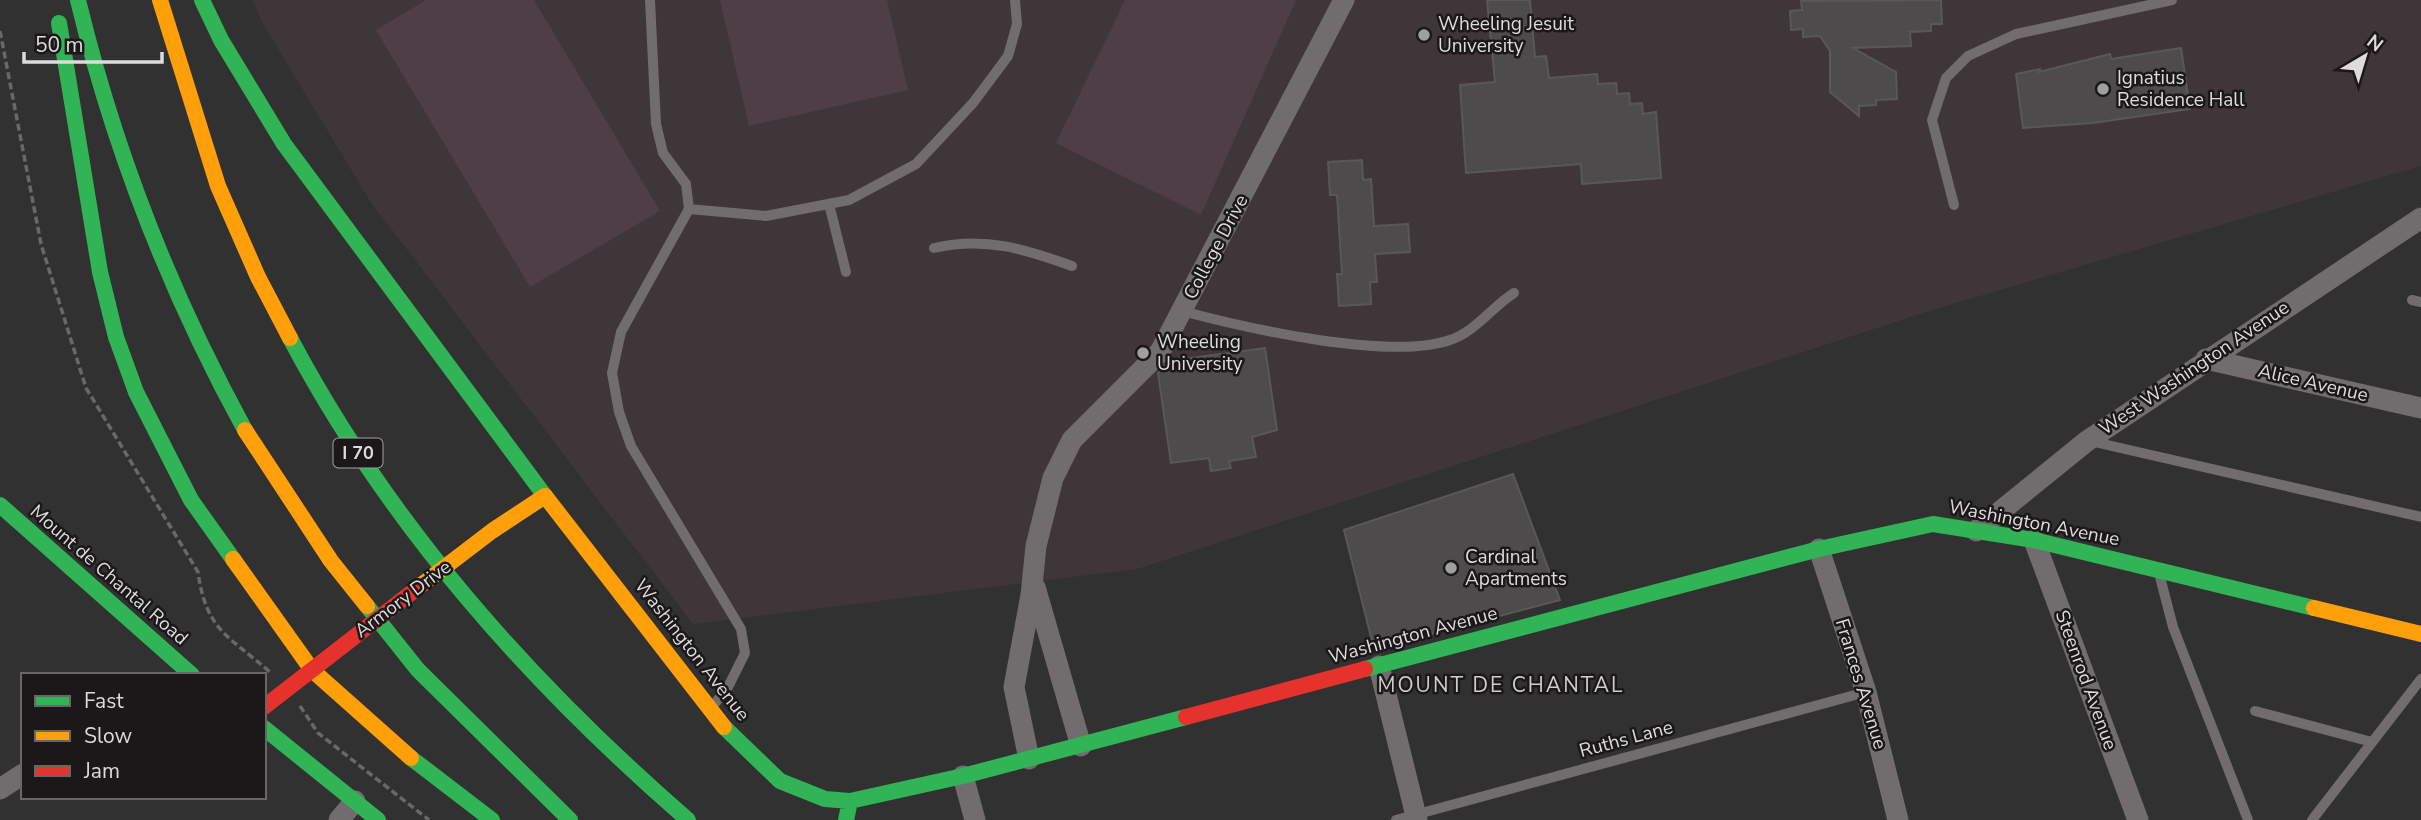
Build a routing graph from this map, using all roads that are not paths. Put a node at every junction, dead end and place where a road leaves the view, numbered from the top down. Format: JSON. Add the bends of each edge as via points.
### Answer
{"nodes":[{"id":1,"x":78,"y":0,"type":"edge"},
{"id":2,"x":160,"y":0,"type":"edge"},
{"id":3,"x":202,"y":0,"type":"edge"},
{"id":4,"x":650,"y":0,"type":"edge"},
{"id":5,"x":1015,"y":0,"type":"edge"},
{"id":6,"x":1344,"y":0,"type":"edge"},
{"id":7,"x":2172,"y":0,"type":"edge"},
{"id":8,"x":55,"y":2,"type":"dead end"},
{"id":9,"x":828,"y":204,"type":"junction"},
{"id":10,"x":1954,"y":205,"type":"dead end"},
{"id":11,"x":689,"y":209,"type":"junction"},
{"id":12,"x":2421,"y":218,"type":"edge"},
{"id":13,"x":934,"y":248,"type":"dead end"},
{"id":14,"x":1072,"y":266,"type":"dead end"},
{"id":15,"x":846,"y":272,"type":"dead end"},
{"id":16,"x":1514,"y":293,"type":"dead end"},
{"id":17,"x":1182,"y":311,"type":"junction"},
{"id":18,"x":2206,"y":359,"type":"junction"},
{"id":19,"x":2421,"y":408,"type":"edge"},
{"id":20,"x":2087,"y":441,"type":"junction"},
{"id":21,"x":545,"y":496,"type":"junction"},
{"id":22,"x":0,"y":505,"type":"edge"},
{"id":23,"x":2421,"y":517,"type":"edge"},
{"id":24,"x":1976,"y":531,"type":"junction"},
{"id":25,"x":2034,"y":540,"type":"junction"},
{"id":26,"x":1819,"y":549,"type":"junction"},
{"id":27,"x":2159,"y":570,"type":"junction"},
{"id":28,"x":1031,"y":575,"type":"junction"},
{"id":29,"x":2421,"y":634,"type":"edge"},
{"id":30,"x":1379,"y":666,"type":"junction"},
{"id":31,"x":312,"y":670,"type":"junction"},
{"id":32,"x":181,"y":672,"type":"edge"},
{"id":33,"x":2421,"y":679,"type":"edge"},
{"id":34,"x":1866,"y":692,"type":"junction"},
{"id":35,"x":266,"y":705,"type":"edge"},
{"id":36,"x":710,"y":710,"type":"junction"},
{"id":37,"x":2255,"y":710,"type":"dead end"},
{"id":38,"x":266,"y":730,"type":"edge"},
{"id":39,"x":2372,"y":742,"type":"junction"},
{"id":40,"x":1081,"y":746,"type":"junction"},
{"id":41,"x":1029,"y":758,"type":"junction"},
{"id":42,"x":21,"y":775,"type":"edge"},
{"id":43,"x":963,"y":776,"type":"junction"},
{"id":44,"x":0,"y":789,"type":"edge"},
{"id":45,"x":355,"y":801,"type":"junction"},
{"id":46,"x":850,"y":801,"type":"junction"},
{"id":47,"x":1409,"y":818,"type":"edge"},
{"id":48,"x":339,"y":820,"type":"edge"},
{"id":49,"x":378,"y":820,"type":"edge"},
{"id":50,"x":492,"y":820,"type":"edge"},
{"id":51,"x":570,"y":820,"type":"edge"},
{"id":52,"x":688,"y":820,"type":"edge"},
{"id":53,"x":846,"y":820,"type":"edge"},
{"id":54,"x":975,"y":820,"type":"edge"},
{"id":55,"x":1899,"y":820,"type":"edge"},
{"id":56,"x":2138,"y":820,"type":"edge"},
{"id":57,"x":2248,"y":820,"type":"edge"},
{"id":58,"x":2312,"y":820,"type":"edge"}],
"edges":[{"from":1,"to":51,"type":"main road","via":[[94,67],[156,246],[244,428],[331,561],[418,670]]},
{"from":2,"to":52,"type":"main road","number":"I 70","via":[[218,185],[278,314],[373,477],[485,622],[581,726]]},
{"from":3,"to":21,"type":"main road","name":"Washington Avenue","via":[[284,144]]},
{"from":4,"to":11,"type":"lane","via":[[656,124],[663,153],[686,184]]},
{"from":5,"to":9,"type":"lane","via":[[1017,24],[1008,56],[973,103],[916,164],[849,200]]},
{"from":6,"to":17,"type":"street","name":"College Drive"},
{"from":7,"to":10,"type":"lane","via":[[2016,34],[1968,56],[1946,78],[1932,120]]},
{"from":8,"to":31,"type":"main road","via":[[100,272],[136,393],[191,500]]},
{"from":9,"to":11,"type":"lane","via":[[766,216]]},
{"from":9,"to":15,"type":"lane"},
{"from":11,"to":36,"type":"lane","via":[[621,332],[612,373],[631,446],[741,629],[745,653]]},
{"from":12,"to":18,"type":"street","name":"West Washington Avenue"},
{"from":13,"to":14,"type":"lane","via":[[994,242]]},
{"from":16,"to":17,"type":"lane","via":[[1453,340],[1424,347],[1372,346],[1233,325]]},
{"from":17,"to":28,"type":"street","name":"College Drive","via":[[1160,352],[1072,440],[1053,478]]},
{"from":18,"to":19,"type":"street","name":"Alice Avenue"},
{"from":18,"to":20,"type":"street","name":"West Washington Avenue"},
{"from":20,"to":23,"type":"lane"},
{"from":20,"to":24,"type":"street","name":"West Washington Avenue"},
{"from":21,"to":31,"type":"main road","name":"Armory Drive","via":[[492,531]]},
{"from":21,"to":36,"type":"main road","name":"Washington Avenue"},
{"from":22,"to":32,"type":"main road","name":"Mount de Chantal Road"},
{"from":24,"to":25,"type":"main road","name":"Washington Avenue"},
{"from":24,"to":26,"type":"main road","name":"Washington Avenue","via":[[1933,524]]},
{"from":25,"to":27,"type":"main road","name":"Washington Avenue"},
{"from":25,"to":56,"type":"street","name":"Steenrod Avenue"},
{"from":26,"to":30,"type":"main road","name":"Washington Avenue"},
{"from":26,"to":34,"type":"street","name":"Frances Avenue"},
{"from":27,"to":29,"type":"main road","name":"Washington Avenue"},
{"from":27,"to":57,"type":"lane","via":[[2173,627]]},
{"from":28,"to":40,"type":"street"},
{"from":28,"to":41,"type":"street","name":"College Drive","via":[[1014,687]]},
{"from":30,"to":40,"type":"main road","name":"Washington Avenue"},
{"from":30,"to":47,"type":"street"},
{"from":31,"to":35,"type":"main road","name":"Armory Drive"},
{"from":31,"to":50,"type":"main road","via":[[413,760]]},
{"from":33,"to":39,"type":"lane"},
{"from":34,"to":47,"type":"lane","name":"Ruths Lane"},
{"from":34,"to":55,"type":"street","name":"Frances Avenue"},
{"from":36,"to":46,"type":"main road","name":"Washington Avenue","via":[[780,781],[825,799]]},
{"from":37,"to":39,"type":"lane"},
{"from":38,"to":45,"type":"main road"},
{"from":39,"to":58,"type":"lane"},
{"from":40,"to":41,"type":"main road","name":"Washington Avenue"},
{"from":41,"to":43,"type":"main road","name":"Washington Avenue"},
{"from":42,"to":44,"type":"street"},
{"from":43,"to":46,"type":"main road","name":"Washington Avenue"},
{"from":43,"to":54,"type":"street"},
{"from":45,"to":48,"type":"street"},
{"from":45,"to":49,"type":"main road"},
{"from":46,"to":53,"type":"main road"}]}
